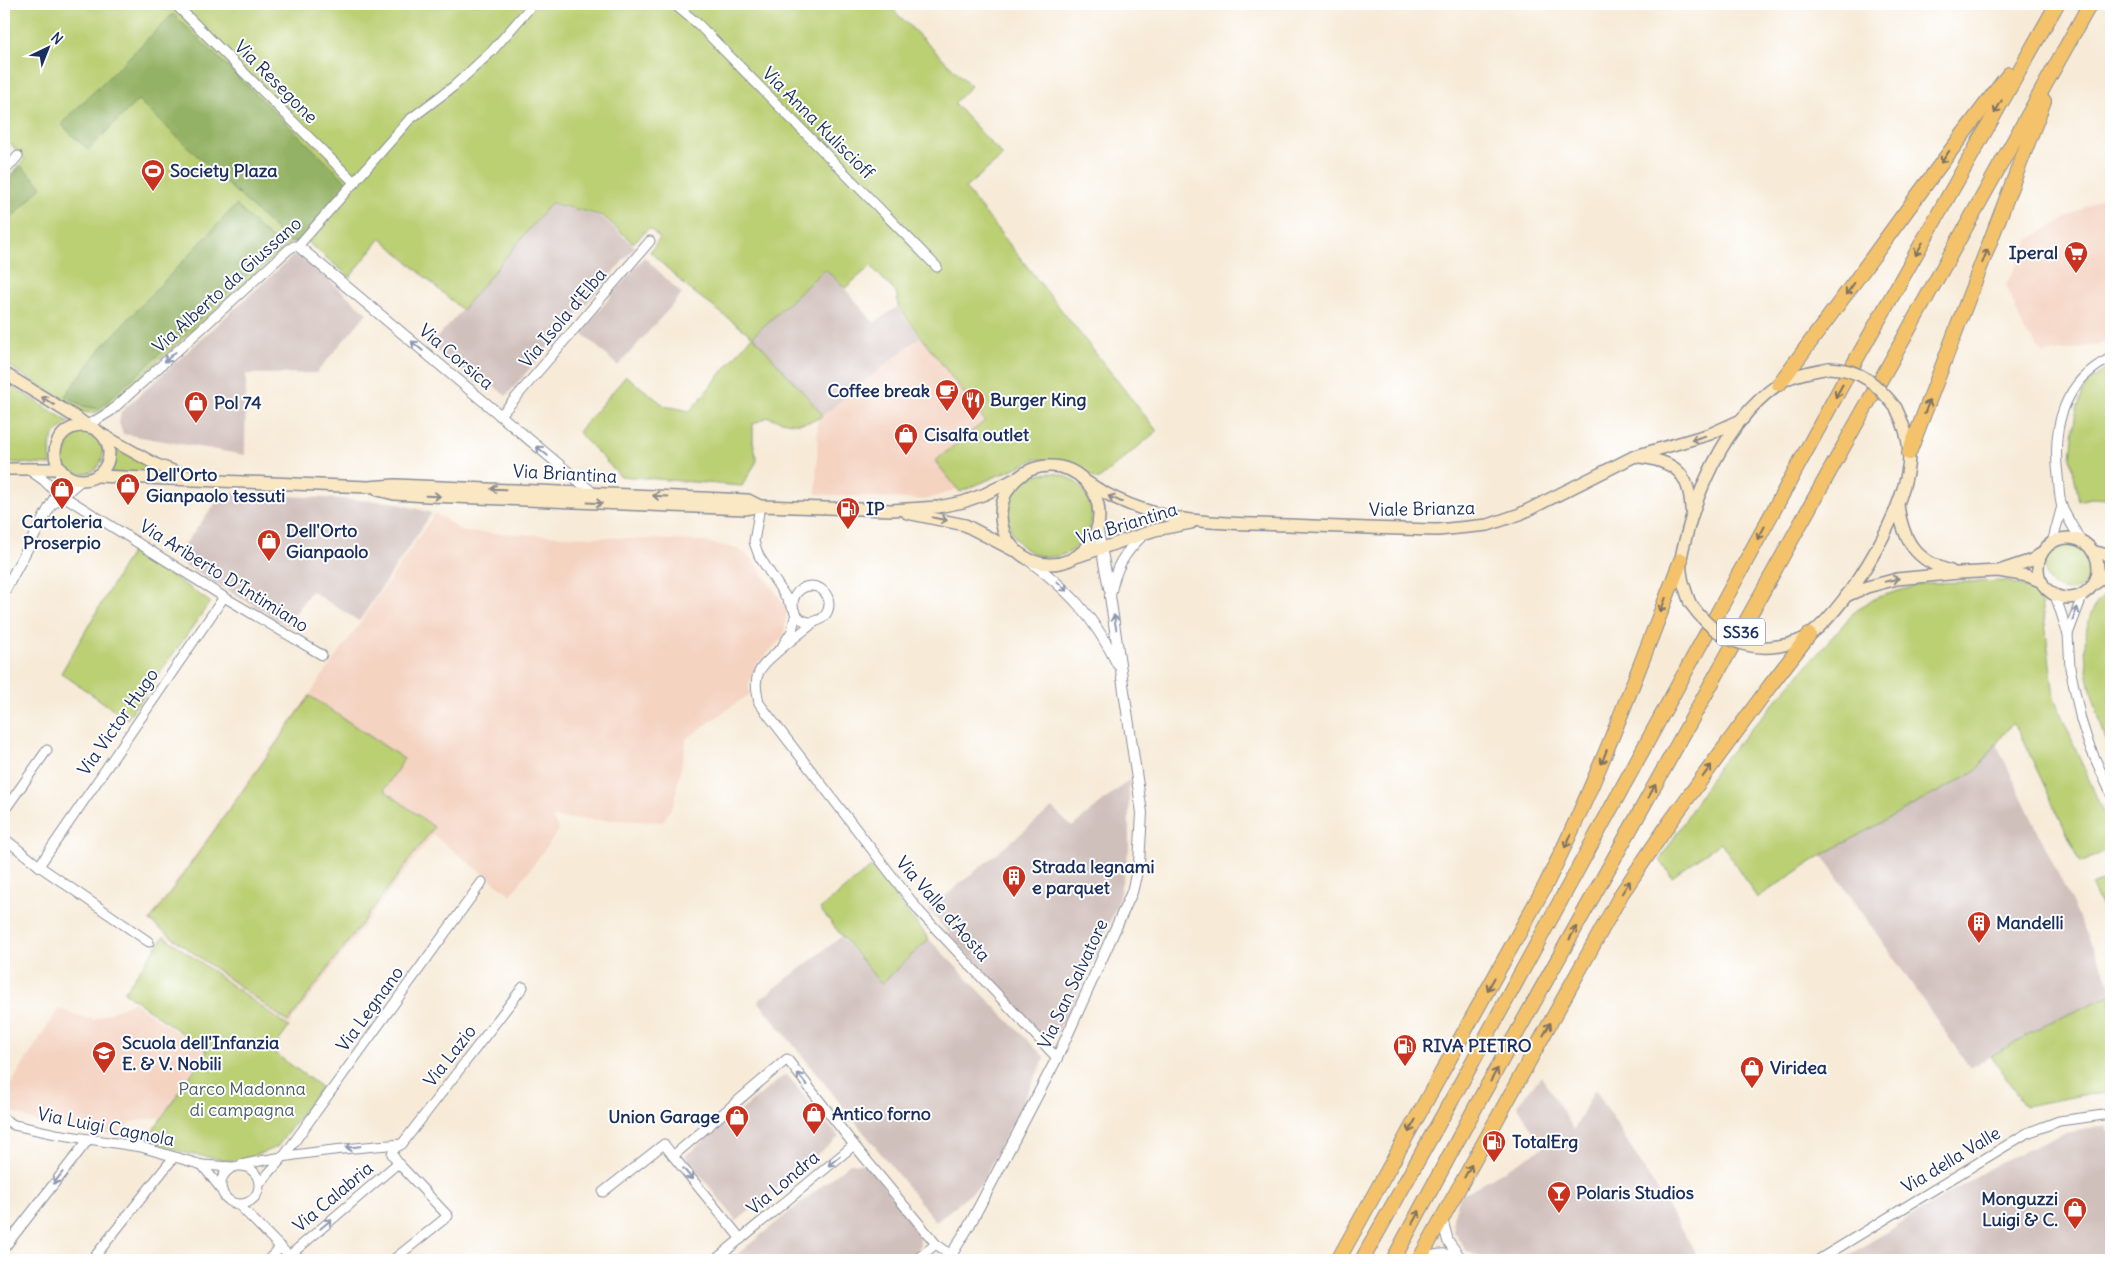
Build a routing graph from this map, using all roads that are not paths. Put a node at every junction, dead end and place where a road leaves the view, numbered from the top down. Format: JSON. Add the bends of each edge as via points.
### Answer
{"nodes":[{"id":1,"x":175,"y":4,"type":"edge"},
{"id":2,"x":533,"y":4,"type":"edge"},
{"id":3,"x":674,"y":4,"type":"edge"},
{"id":4,"x":2056,"y":4,"type":"edge"},
{"id":5,"x":2090,"y":4,"type":"edge"},
{"id":6,"x":2039,"y":36,"type":"junction"},
{"id":7,"x":2062,"y":54,"type":"junction"},
{"id":8,"x":18,"y":156,"type":"dead end"},
{"id":9,"x":4,"y":172,"type":"edge"},
{"id":10,"x":355,"y":183,"type":"junction"},
{"id":11,"x":650,"y":240,"type":"dead end"},
{"id":12,"x":298,"y":246,"type":"junction"},
{"id":13,"x":937,"y":267,"type":"dead end"},
{"id":14,"x":2111,"y":358,"type":"edge"},
{"id":15,"x":4,"y":373,"type":"edge"},
{"id":16,"x":1780,"y":384,"type":"junction"},
{"id":17,"x":500,"y":416,"type":"junction"},
{"id":18,"x":1743,"y":419,"type":"junction"},
{"id":19,"x":84,"y":426,"type":"junction"},
{"id":20,"x":100,"y":433,"type":"junction"},
{"id":21,"x":1909,"y":453,"type":"junction"},
{"id":22,"x":1635,"y":456,"type":"junction"},
{"id":23,"x":4,"y":469,"type":"edge"},
{"id":24,"x":61,"y":469,"type":"junction"},
{"id":25,"x":30,"y":470,"type":"junction"},
{"id":26,"x":97,"y":476,"type":"junction"},
{"id":27,"x":1016,"y":478,"type":"junction"},
{"id":28,"x":201,"y":480,"type":"junction"},
{"id":29,"x":1087,"y":482,"type":"junction"},
{"id":30,"x":77,"y":483,"type":"junction"},
{"id":31,"x":368,"y":487,"type":"junction"},
{"id":32,"x":593,"y":493,"type":"junction"},
{"id":33,"x":59,"y":494,"type":"junction"},
{"id":34,"x":1898,"y":503,"type":"junction"},
{"id":35,"x":760,"y":506,"type":"junction"},
{"id":36,"x":2062,"y":506,"type":"junction"},
{"id":37,"x":84,"y":508,"type":"junction"},
{"id":38,"x":892,"y":510,"type":"junction"},
{"id":39,"x":1692,"y":514,"type":"junction"},
{"id":40,"x":1195,"y":522,"type":"junction"},
{"id":41,"x":1097,"y":527,"type":"junction"},
{"id":42,"x":1145,"y":534,"type":"junction"},
{"id":43,"x":2081,"y":541,"type":"junction"},
{"id":44,"x":2052,"y":543,"type":"junction"},
{"id":45,"x":1102,"y":548,"type":"junction"},
{"id":46,"x":2092,"y":551,"type":"junction"},
{"id":47,"x":2042,"y":553,"type":"junction"},
{"id":48,"x":1022,"y":555,"type":"junction"},
{"id":49,"x":2111,"y":556,"type":"edge"},
{"id":50,"x":1073,"y":558,"type":"junction"},
{"id":51,"x":1681,"y":560,"type":"junction"},
{"id":52,"x":1998,"y":571,"type":"junction"},
{"id":53,"x":2111,"y":573,"type":"edge"},
{"id":54,"x":1960,"y":574,"type":"junction"},
{"id":55,"x":774,"y":577,"type":"junction"},
{"id":56,"x":2042,"y":582,"type":"junction"},
{"id":57,"x":2093,"y":585,"type":"junction"},
{"id":58,"x":803,"y":588,"type":"junction"},
{"id":59,"x":4,"y":592,"type":"edge"},
{"id":60,"x":2083,"y":594,"type":"junction"},
{"id":61,"x":2055,"y":595,"type":"junction"},
{"id":62,"x":1110,"y":596,"type":"junction"},
{"id":63,"x":1846,"y":596,"type":"junction"},
{"id":64,"x":224,"y":597,"type":"junction"},
{"id":65,"x":794,"y":611,"type":"junction"},
{"id":66,"x":817,"y":620,"type":"junction"},
{"id":67,"x":2068,"y":634,"type":"junction"},
{"id":68,"x":1809,"y":635,"type":"junction"},
{"id":69,"x":781,"y":649,"type":"junction"},
{"id":70,"x":322,"y":655,"type":"dead end"},
{"id":71,"x":1120,"y":670,"type":"junction"},
{"id":72,"x":47,"y":750,"type":"dead end"},
{"id":73,"x":2111,"y":794,"type":"edge"},
{"id":74,"x":4,"y":811,"type":"edge"},
{"id":75,"x":4,"y":838,"type":"edge"},
{"id":76,"x":39,"y":866,"type":"junction"},
{"id":77,"x":482,"y":882,"type":"dead end"},
{"id":78,"x":149,"y":942,"type":"dead end"},
{"id":79,"x":523,"y":987,"type":"dead end"},
{"id":80,"x":1057,"y":1058,"type":"junction"},
{"id":81,"x":2111,"y":1114,"type":"edge"},
{"id":82,"x":4,"y":1119,"type":"edge"},
{"id":83,"x":88,"y":1140,"type":"junction"},
{"id":84,"x":402,"y":1144,"type":"junction"},
{"id":85,"x":854,"y":1145,"type":"junction"},
{"id":86,"x":284,"y":1156,"type":"junction"},
{"id":87,"x":673,"y":1156,"type":"junction"},
{"id":88,"x":174,"y":1157,"type":"junction"},
{"id":89,"x":398,"y":1163,"type":"junction"},
{"id":90,"x":202,"y":1165,"type":"junction"},
{"id":91,"x":236,"y":1166,"type":"junction"},
{"id":92,"x":260,"y":1183,"type":"junction"},
{"id":93,"x":222,"y":1190,"type":"junction"},
{"id":94,"x":603,"y":1192,"type":"dead end"},
{"id":95,"x":239,"y":1204,"type":"junction"},
{"id":96,"x":1442,"y":1219,"type":"junction"},
{"id":97,"x":741,"y":1239,"type":"junction"},
{"id":98,"x":936,"y":1244,"type":"junction"},
{"id":99,"x":4,"y":1248,"type":"edge"},
{"id":100,"x":281,"y":1248,"type":"junction"},
{"id":101,"x":291,"y":1258,"type":"edge"},
{"id":102,"x":950,"y":1258,"type":"edge"},
{"id":103,"x":1463,"y":1258,"type":"edge"},
{"id":104,"x":92,"y":1260,"type":"edge"},
{"id":105,"x":268,"y":1260,"type":"edge"},
{"id":106,"x":393,"y":1260,"type":"edge"},
{"id":107,"x":715,"y":1260,"type":"edge"},
{"id":108,"x":916,"y":1260,"type":"edge"},
{"id":109,"x":1338,"y":1260,"type":"edge"},
{"id":110,"x":1362,"y":1260,"type":"edge"},
{"id":111,"x":1392,"y":1260,"type":"edge"},
{"id":112,"x":1421,"y":1260,"type":"edge"},
{"id":113,"x":1818,"y":1260,"type":"edge"}],
"edges":[{"from":1,"to":10,"type":"street","name":"Via Resegone"},
{"from":2,"to":10,"type":"street","name":"Via Alberto da Giussano","via":[[492,51],[454,86],[408,120]]},
{"from":3,"to":13,"type":"street","name":"Via Anna Kuliscioff","via":[[698,24]]},
{"from":4,"to":6,"type":"highway","number":"SS36"},
{"from":5,"to":7,"type":"highway","number":"SS36"},
{"from":6,"to":16,"type":"highway","one_way":true,"via":[[1958,139]]},
{"from":6,"to":110,"type":"highway","number":"SS36","one_way":true,"via":[[1848,374]]},
{"from":21,"to":7,"type":"highway","one_way":true},
{"from":111,"to":7,"type":"highway","number":"SS36","one_way":true},
{"from":8,"to":9,"type":"street"},
{"from":10,"to":12,"type":"street","name":"Via Alberto da Giussano"},
{"from":11,"to":17,"type":"street","name":"Via Isola d'Elba"},
{"from":17,"to":12,"type":"street","name":"Via Corsica","one_way":true},
{"from":12,"to":19,"type":"street","name":"Via Alberto da Giussano","one_way":true,"via":[[288,250],[111,410]]},
{"from":14,"to":36,"type":"street","via":[[2087,375],[2062,410],[2056,441]]},
{"from":19,"to":15,"type":"main road","one_way":true},
{"from":16,"to":18,"type":"main road"},
{"from":16,"to":21,"type":"main road","bridge":true,"via":[[1787,379],[1829,368],[1844,368],[1872,382],[1896,408],[1903,422]]},
{"from":32,"to":17,"type":"street","name":"Via Corsica","one_way":true},
{"from":18,"to":22,"type":"main road","name":"Viale Brianza","one_way":true,"via":[[1710,434]]},
{"from":18,"to":39,"type":"main road","via":[[1713,463]]},
{"from":19,"to":20,"type":"main road"},
{"from":19,"to":24,"type":"main road","via":[[65,432],[57,444],[55,454]]},
{"from":20,"to":26,"type":"main road","via":[[108,445],[109,456]]},
{"from":20,"to":28,"type":"main road","name":"Via Briantina","via":[[157,465]]},
{"from":21,"to":34,"type":"main road"},
{"from":22,"to":39,"type":"main road","via":[[1666,462],[1680,473],[1689,488]]},
{"from":22,"to":40,"type":"main road","name":"Viale Brianza","via":[[1520,514],[1488,525],[1438,530]]},
{"from":23,"to":25,"type":"main road"},
{"from":24,"to":25,"type":"main road"},
{"from":24,"to":30,"type":"main road"},
{"from":24,"to":33,"type":"street"},
{"from":25,"to":33,"type":"street"},
{"from":26,"to":28,"type":"main road","name":"Via Briantina"},
{"from":26,"to":30,"type":"main road"},
{"from":27,"to":29,"type":"main road","via":[[1050,465],[1066,468]]},
{"from":27,"to":38,"type":"main road","name":"Via Briantina","via":[[963,502]]},
{"from":27,"to":48,"type":"main road","via":[[1006,492],[1001,521],[1007,538]]},
{"from":28,"to":31,"type":"main road","name":"Via Briantina"},
{"from":40,"to":29,"type":"main road","name":"Via Briantina","one_way":true,"via":[[1131,506],[1107,496]]},
{"from":29,"to":41,"type":"main road","via":[[1098,504]]},
{"from":30,"to":33,"type":"street"},
{"from":30,"to":37,"type":"street","name":"Via Ariberto D'Intimiano","via":[[75,498]]},
{"from":32,"to":31,"type":"main road","name":"Via Briantina","one_way":true,"via":[[395,485]]},
{"from":31,"to":35,"type":"main road","name":"Via Briantina","one_way":true,"via":[[394,494],[428,496],[745,509]]},
{"from":35,"to":32,"type":"main road","name":"Via Briantina","one_way":true,"via":[[748,500]]},
{"from":33,"to":37,"type":"street","name":"Via Ariberto D'Intimiano"},
{"from":33,"to":59,"type":"street"},
{"from":34,"to":54,"type":"main road","via":[[1904,533],[1919,555],[1940,568]]},
{"from":34,"to":63,"type":"main road","via":[[1877,550]]},
{"from":35,"to":38,"type":"main road","name":"Via Briantina"},
{"from":35,"to":55,"type":"street","via":[[754,542],[759,556]]},
{"from":36,"to":43,"type":"street"},
{"from":36,"to":44,"type":"street"},
{"from":37,"to":64,"type":"street","name":"Via Ariberto D'Intimiano"},
{"from":38,"to":48,"type":"main road","name":"Via Briantina","one_way":true,"via":[[965,525]]},
{"from":39,"to":51,"type":"main road"},
{"from":40,"to":42,"type":"main road","name":"Via Briantina"},
{"from":41,"to":45,"type":"street","name":"Via San Salvatore"},
{"from":41,"to":50,"type":"main road","via":[[1086,548]]},
{"from":42,"to":45,"type":"main road","name":"Via Briantina"},
{"from":42,"to":62,"type":"street","name":"Via San Salvatore","via":[[1120,563]]},
{"from":43,"to":44,"type":"main road","via":[[2071,538]]},
{"from":43,"to":46,"type":"main road"},
{"from":44,"to":47,"type":"main road"},
{"from":45,"to":50,"type":"main road","name":"Via Briantina"},
{"from":45,"to":62,"type":"street","name":"Via San Salvatore"},
{"from":46,"to":49,"type":"main road"},
{"from":46,"to":57,"type":"main road","via":[[2098,568]]},
{"from":47,"to":52,"type":"main road","via":[[2032,560]]},
{"from":47,"to":56,"type":"main road","via":[[2038,568]]},
{"from":48,"to":50,"type":"main road","via":[[1038,562],[1056,564]]},
{"from":48,"to":71,"type":"street","name":"Via San Salvatore","one_way":true,"via":[[1054,578],[1090,617]]},
{"from":51,"to":68,"type":"main road","bridge":true,"via":[[1682,579],[1690,603],[1709,625],[1732,641],[1758,648],[1779,646]]},
{"from":51,"to":109,"type":"highway","one_way":true,"via":[[1592,787],[1567,842]]},
{"from":52,"to":54,"type":"main road"},
{"from":52,"to":56,"type":"main road"},
{"from":53,"to":57,"type":"main road"},
{"from":63,"to":54,"type":"main road","one_way":true,"via":[[1897,579]]},
{"from":55,"to":58,"type":"street","via":[[785,584]]},
{"from":55,"to":65,"type":"street"},
{"from":56,"to":61,"type":"main road"},
{"from":57,"to":60,"type":"main road"},
{"from":58,"to":65,"type":"street","via":[[795,596]]},
{"from":58,"to":66,"type":"street","via":[[814,586],[826,596],[826,612]]},
{"from":60,"to":61,"type":"main road","via":[[2069,598]]},
{"from":67,"to":60,"type":"street","one_way":true},
{"from":61,"to":67,"type":"street"},
{"from":71,"to":62,"type":"street","name":"Via San Salvatore","one_way":true},
{"from":63,"to":68,"type":"main road"},
{"from":64,"to":70,"type":"street","name":"Via Ariberto D'Intimiano"},
{"from":64,"to":76,"type":"street","name":"Via Victor Hugo"},
{"from":65,"to":66,"type":"street","via":[[805,621]]},
{"from":65,"to":69,"type":"street","via":[[792,631]]},
{"from":66,"to":69,"type":"street"},
{"from":67,"to":73,"type":"street","via":[[2070,668],[2081,720]]},
{"from":96,"to":68,"type":"highway","one_way":true,"via":[[1622,893],[1670,822]]},
{"from":69,"to":80,"type":"street","name":"Via Valle d'Aosta","via":[[759,670],[756,685],[759,702],[920,912]]},
{"from":71,"to":80,"type":"street","name":"Via San Salvatore","via":[[1142,813],[1139,864],[1132,892]]},
{"from":72,"to":74,"type":"street"},
{"from":75,"to":76,"type":"street"},
{"from":76,"to":78,"type":"street"},
{"from":77,"to":86,"type":"street","name":"Via Legnano"},
{"from":79,"to":84,"type":"street","name":"Via Lazio"},
{"from":80,"to":102,"type":"street","name":"Via San Salvatore"},
{"from":81,"to":113,"type":"street","name":"Via della Valle","via":[[2059,1121],[2027,1133]]},
{"from":82,"to":83,"type":"street","name":"Via Luigi Cagnola","via":[[14,1125]]},
{"from":83,"to":88,"type":"street","name":"Via Luigi Cagnola","via":[[141,1147]]},
{"from":83,"to":99,"type":"street","one_way":true},
{"from":84,"to":86,"type":"street","name":"Via Luigi Cagnola","one_way":true},
{"from":84,"to":89,"type":"street","via":[[392,1154]]},
{"from":85,"to":87,"type":"street","one_way":true,"via":[[787,1059]]},
{"from":85,"to":97,"type":"street","name":"Via Londra","one_way":true},
{"from":85,"to":98,"type":"street"},
{"from":86,"to":91,"type":"street","name":"Via Luigi Cagnola"},
{"from":86,"to":92,"type":"street","name":"Via Legnano"},
{"from":87,"to":94,"type":"street","via":[[664,1144]]},
{"from":87,"to":97,"type":"street","one_way":true},
{"from":88,"to":90,"type":"street","name":"Via Luigi Cagnola"},
{"from":88,"to":104,"type":"street"},
{"from":101,"to":89,"type":"street","name":"Via Calabria","one_way":true},
{"from":89,"to":106,"type":"street","via":[[448,1216]]},
{"from":90,"to":91,"type":"street","name":"Via Luigi Cagnola"},
{"from":90,"to":93,"type":"street"},
{"from":91,"to":92,"type":"street","via":[[254,1170]]},
{"from":91,"to":93,"type":"street","via":[[223,1177]]},
{"from":92,"to":95,"type":"street","via":[[256,1196]]},
{"from":93,"to":95,"type":"street","via":[[229,1200]]},
{"from":95,"to":100,"type":"street"},
{"from":96,"to":103,"type":"street","via":[[1448,1241]]},
{"from":96,"to":112,"type":"highway"},
{"from":97,"to":107,"type":"street","name":"Via Londra"},
{"from":98,"to":102,"type":"street"},
{"from":98,"to":108,"type":"street"},
{"from":100,"to":101,"type":"street"},
{"from":100,"to":105,"type":"street"},
{"from":103,"to":112,"type":"street","via":[[1444,1253]]}]}
